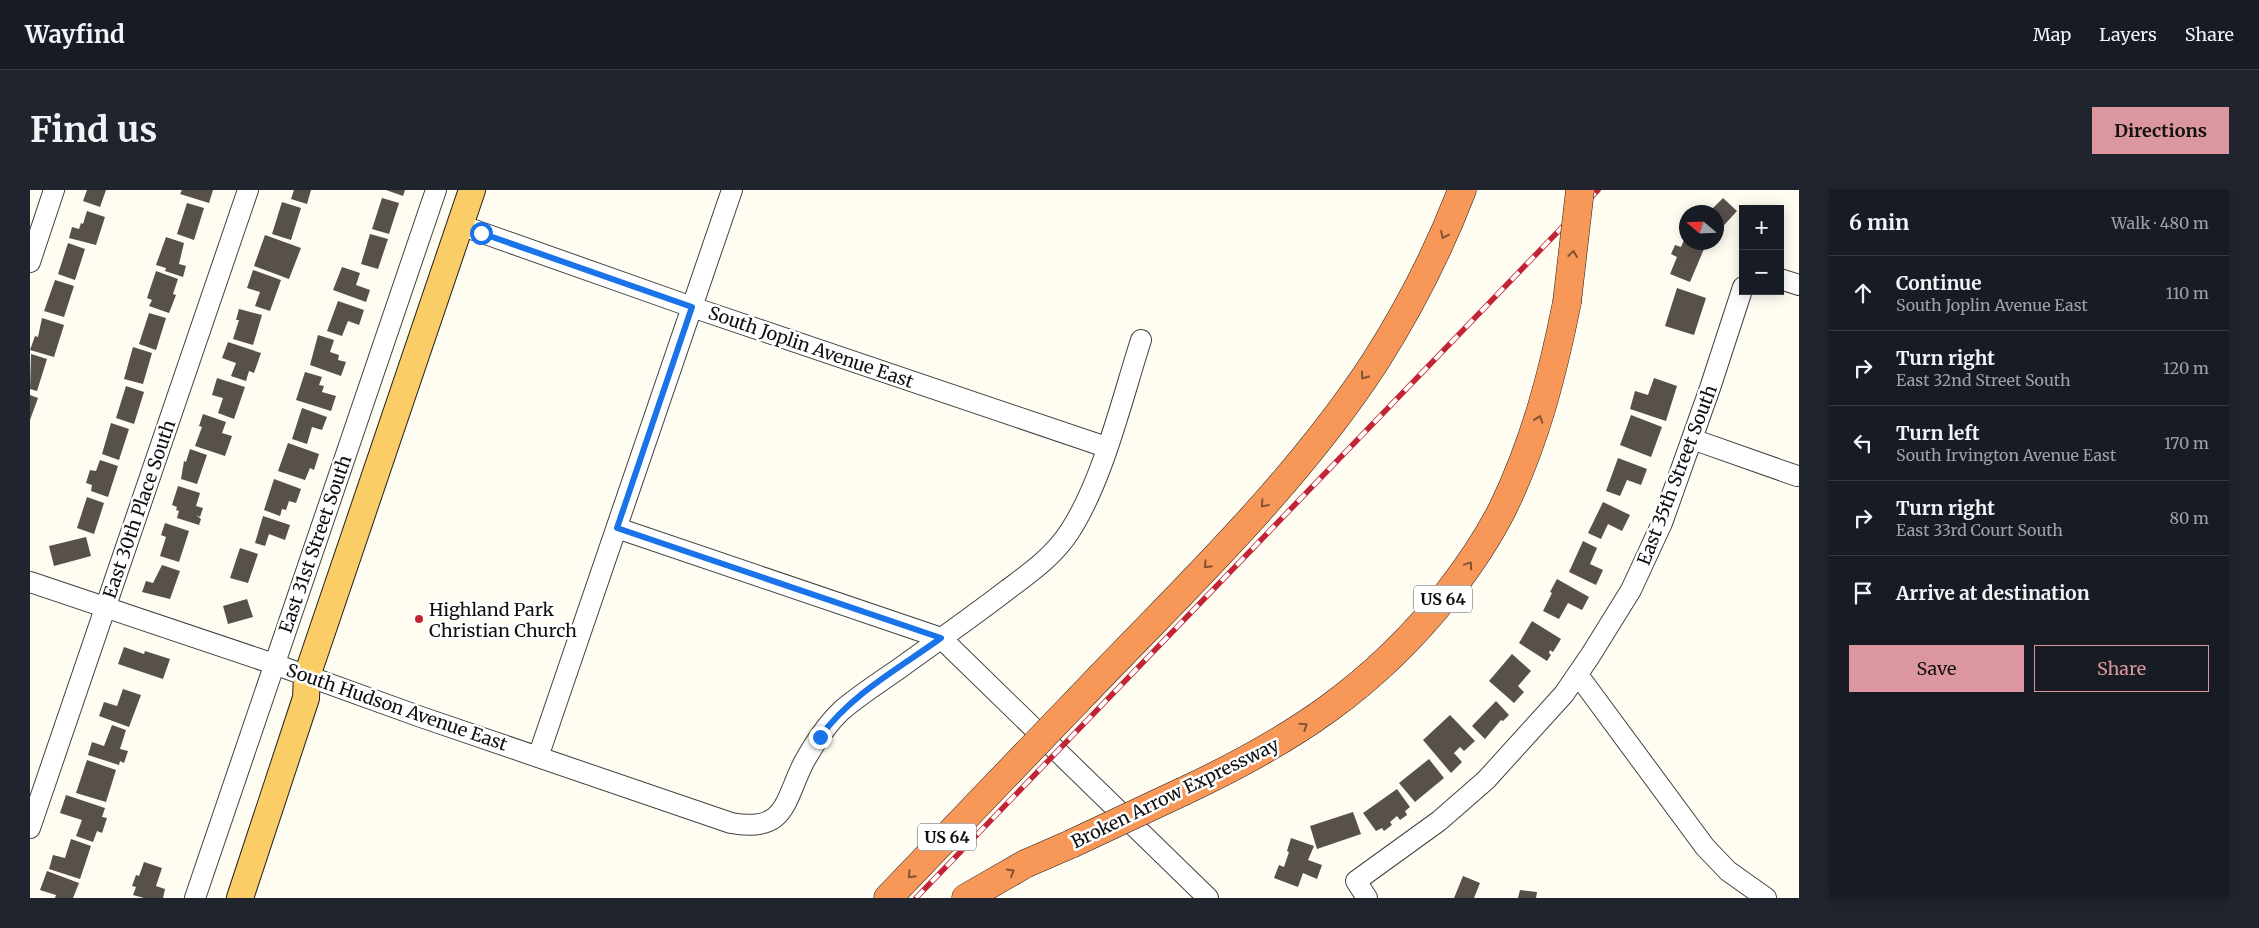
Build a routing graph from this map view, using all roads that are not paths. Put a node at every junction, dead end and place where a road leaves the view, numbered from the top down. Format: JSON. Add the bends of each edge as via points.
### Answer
{"nodes":[{"id":1,"x":54,"y":190,"type":"edge"},
{"id":2,"x":248,"y":190,"type":"edge"},
{"id":3,"x":436,"y":190,"type":"edge"},
{"id":4,"x":472,"y":190,"type":"edge"},
{"id":5,"x":732,"y":190,"type":"edge"},
{"id":6,"x":1462,"y":190,"type":"edge"},
{"id":7,"x":1580,"y":190,"type":"edge"},
{"id":8,"x":460,"y":225,"type":"junction"},
{"id":9,"x":30,"y":262,"type":"edge"},
{"id":10,"x":1784,"y":279,"type":"edge"},
{"id":11,"x":1799,"y":285,"type":"edge"},
{"id":12,"x":1740,"y":295,"type":"edge"},
{"id":13,"x":692,"y":307,"type":"junction"},
{"id":14,"x":1141,"y":340,"type":"dead end"},
{"id":15,"x":1692,"y":439,"type":"junction"},
{"id":16,"x":1106,"y":447,"type":"junction"},
{"id":17,"x":1797,"y":476,"type":"dead end"},
{"id":18,"x":617,"y":528,"type":"junction"},
{"id":19,"x":30,"y":582,"type":"edge"},
{"id":20,"x":104,"y":609,"type":"junction"},
{"id":21,"x":941,"y":638,"type":"junction"},
{"id":22,"x":274,"y":664,"type":"junction"},
{"id":23,"x":1578,"y":675,"type":"junction"},
{"id":24,"x":306,"y":676,"type":"junction"},
{"id":25,"x":538,"y":757,"type":"junction"},
{"id":26,"x":30,"y":828,"type":"edge"},
{"id":27,"x":195,"y":898,"type":"edge"},
{"id":28,"x":222,"y":898,"type":"edge"},
{"id":29,"x":240,"y":898,"type":"edge"},
{"id":30,"x":888,"y":898,"type":"edge"},
{"id":31,"x":966,"y":898,"type":"edge"},
{"id":32,"x":1208,"y":898,"type":"edge"},
{"id":33,"x":1367,"y":898,"type":"edge"},
{"id":34,"x":1766,"y":898,"type":"edge"}],
"edges":[{"from":1,"to":9,"type":"street"},
{"from":2,"to":20,"type":"street","name":"East 30th Place South"},
{"from":3,"to":22,"type":"street","name":"East 31st Street South"},
{"from":4,"to":8,"type":"main road","name":"East 31st Street South"},
{"from":5,"to":13,"type":"street"},
{"from":6,"to":30,"type":"highway","number":"US 64","one_way":true,"bridge":true,"via":[[1431,263],[1402,317],[1374,363],[1293,470],[1241,530]]},
{"from":31,"to":7,"type":"highway","name":"Broken Arrow Expressway","number":"US 64","one_way":true,"bridge":true,"via":[[1026,864],[1268,749],[1354,691],[1388,660],[1442,600],[1486,540],[1519,474],[1546,398],[1567,302]]},
{"from":8,"to":13,"type":"street","name":"South Joplin Avenue East"},
{"from":8,"to":24,"type":"main road","name":"East 31st Street South"},
{"from":10,"to":11,"type":"street"},
{"from":12,"to":15,"type":"street","name":"East 35th Street South"},
{"from":13,"to":16,"type":"street","name":"South Joplin Avenue East"},
{"from":13,"to":18,"type":"street"},
{"from":14,"to":16,"type":"street"},
{"from":15,"to":17,"type":"street"},
{"from":15,"to":23,"type":"street","name":"East 35th Street South","via":[[1647,558]]},
{"from":16,"to":21,"type":"street","via":[[1081,511],[1055,550],[984,609]]},
{"from":18,"to":21,"type":"street"},
{"from":18,"to":25,"type":"street"},
{"from":19,"to":20,"type":"street","name":"South Hudson Avenue East"},
{"from":20,"to":22,"type":"street","name":"South Hudson Avenue East"},
{"from":20,"to":26,"type":"street","name":"East 30th Place South"},
{"from":21,"to":25,"type":"street","name":"South Hudson Avenue East","via":[[835,716],[805,761],[786,804],[777,817],[764,823],[731,822]]},
{"from":21,"to":32,"type":"street"},
{"from":22,"to":24,"type":"street","name":"South Hudson Avenue East"},
{"from":22,"to":27,"type":"street","name":"East 31st Street South"},
{"from":23,"to":33,"type":"street","name":"East 35th Street South","via":[[1550,712],[1486,780],[1439,821],[1356,881]]},
{"from":23,"to":34,"type":"street","via":[[1705,847],[1728,871]]},
{"from":24,"to":25,"type":"street","name":"South Hudson Avenue East"},
{"from":24,"to":28,"type":"main road","name":"East 31st Street South","via":[[292,693]]},
{"from":24,"to":29,"type":"main road","name":"East 31st Street South","via":[[306,698]]}]}
